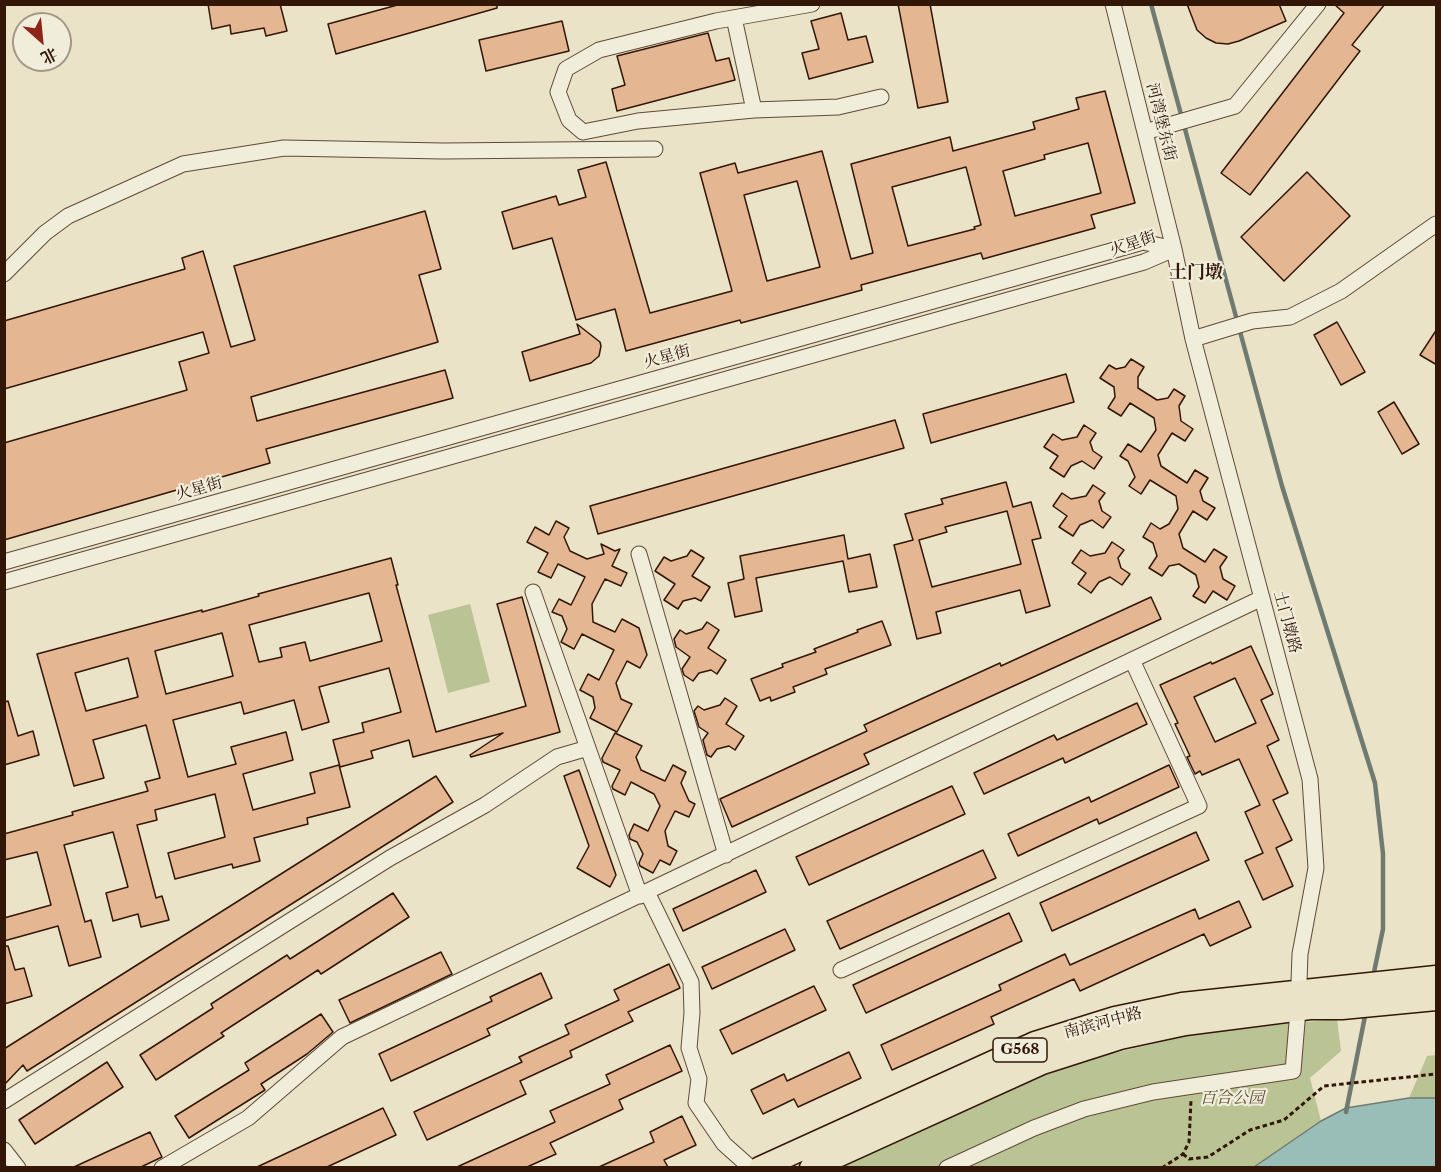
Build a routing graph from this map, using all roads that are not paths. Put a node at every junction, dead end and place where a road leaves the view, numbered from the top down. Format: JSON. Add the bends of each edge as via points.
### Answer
{"nodes":[{"id":1,"x":812,"y":4,"type":"edge"},
{"id":2,"x":1113,"y":4,"type":"edge"},
{"id":3,"x":1318,"y":4,"type":"edge"},
{"id":4,"x":734,"y":18,"type":"junction"},
{"id":5,"x":881,"y":97,"type":"dead end"},
{"id":6,"x":754,"y":110,"type":"junction"},
{"id":7,"x":1145,"y":132,"type":"junction"},
{"id":8,"x":655,"y":149,"type":"dead end"},
{"id":9,"x":1437,"y":224,"type":"edge"},
{"id":10,"x":1174,"y":249,"type":"junction"},
{"id":11,"x":4,"y":274,"type":"edge"},
{"id":12,"x":1193,"y":339,"type":"junction"},
{"id":13,"x":639,"y":554,"type":"dead end"},
{"id":14,"x":4,"y":562,"type":"edge"},
{"id":15,"x":4,"y":582,"type":"edge"},
{"id":16,"x":533,"y":592,"type":"dead end"},
{"id":17,"x":1262,"y":598,"type":"junction"},
{"id":18,"x":1132,"y":660,"type":"junction"},
{"id":19,"x":588,"y":748,"type":"junction"},
{"id":20,"x":726,"y":855,"type":"junction"},
{"id":21,"x":644,"y":894,"type":"junction"},
{"id":22,"x":841,"y":970,"type":"dead end"},
{"id":23,"x":1432,"y":988,"type":"edge"},
{"id":24,"x":1298,"y":1000,"type":"junction"},
{"id":25,"x":4,"y":1101,"type":"edge"},
{"id":26,"x":4,"y":1150,"type":"edge"},
{"id":27,"x":18,"y":1167,"type":"edge"},
{"id":28,"x":162,"y":1167,"type":"edge"},
{"id":29,"x":751,"y":1167,"type":"edge"},
{"id":30,"x":760,"y":1167,"type":"edge"},
{"id":31,"x":811,"y":1167,"type":"edge"},
{"id":32,"x":947,"y":1167,"type":"edge"}],
"edges":[{"from":1,"to":4,"type":"street"},
{"from":2,"to":7,"type":"street","name":"河湾堡东街"},
{"from":3,"to":7,"type":"street","via":[[1235,106]]},
{"from":4,"to":6,"type":"street"},
{"from":4,"to":6,"type":"street","via":[[599,50],[566,69],[558,92],[569,120],[583,132],[638,121]]},
{"from":5,"to":6,"type":"street","via":[[838,107]]},
{"from":7,"to":10,"type":"street","name":"河湾堡东街"},
{"from":8,"to":11,"type":"street","via":[[284,148],[183,164],[68,216]]},
{"from":9,"to":12,"type":"street","via":[[1341,291],[1290,317],[1252,321]]},
{"from":10,"to":12,"type":"street","name":"土门墩路"},
{"from":10,"to":14,"type":"street","name":"火星街","via":[[1143,242]]},
{"from":10,"to":15,"type":"street","name":"火星街","via":[[1144,262]]},
{"from":12,"to":17,"type":"street","name":"土门墩路"},
{"from":13,"to":20,"type":"street"},
{"from":16,"to":19,"type":"street"},
{"from":17,"to":18,"type":"street"},
{"from":17,"to":24,"type":"street","name":"土门墩路","via":[[1310,779],[1316,868],[1300,954]]},
{"from":18,"to":20,"type":"street"},
{"from":18,"to":22,"type":"street","via":[[1199,806]]},
{"from":19,"to":21,"type":"street"},
{"from":19,"to":25,"type":"street","via":[[557,757]]},
{"from":20,"to":21,"type":"street"},
{"from":21,"to":28,"type":"street","via":[[342,1037],[248,1118]]},
{"from":21,"to":29,"type":"street","via":[[691,982],[689,1048],[699,1079],[696,1102],[724,1144]]},
{"from":23,"to":24,"type":"highway","name":"南滨河中路","number":"G568"},
{"from":24,"to":30,"type":"highway","name":"南滨河中路","number":"G568","via":[[1182,1004],[1115,1018],[1035,1043]]},
{"from":24,"to":31,"type":"highway","name":"南滨河中路","number":"G568","via":[[1120,1038],[1042,1063]]},
{"from":24,"to":32,"type":"street","name":"土门墩路","via":[[1293,1071],[1153,1092],[1084,1109]]},
{"from":26,"to":27,"type":"street"}]}
